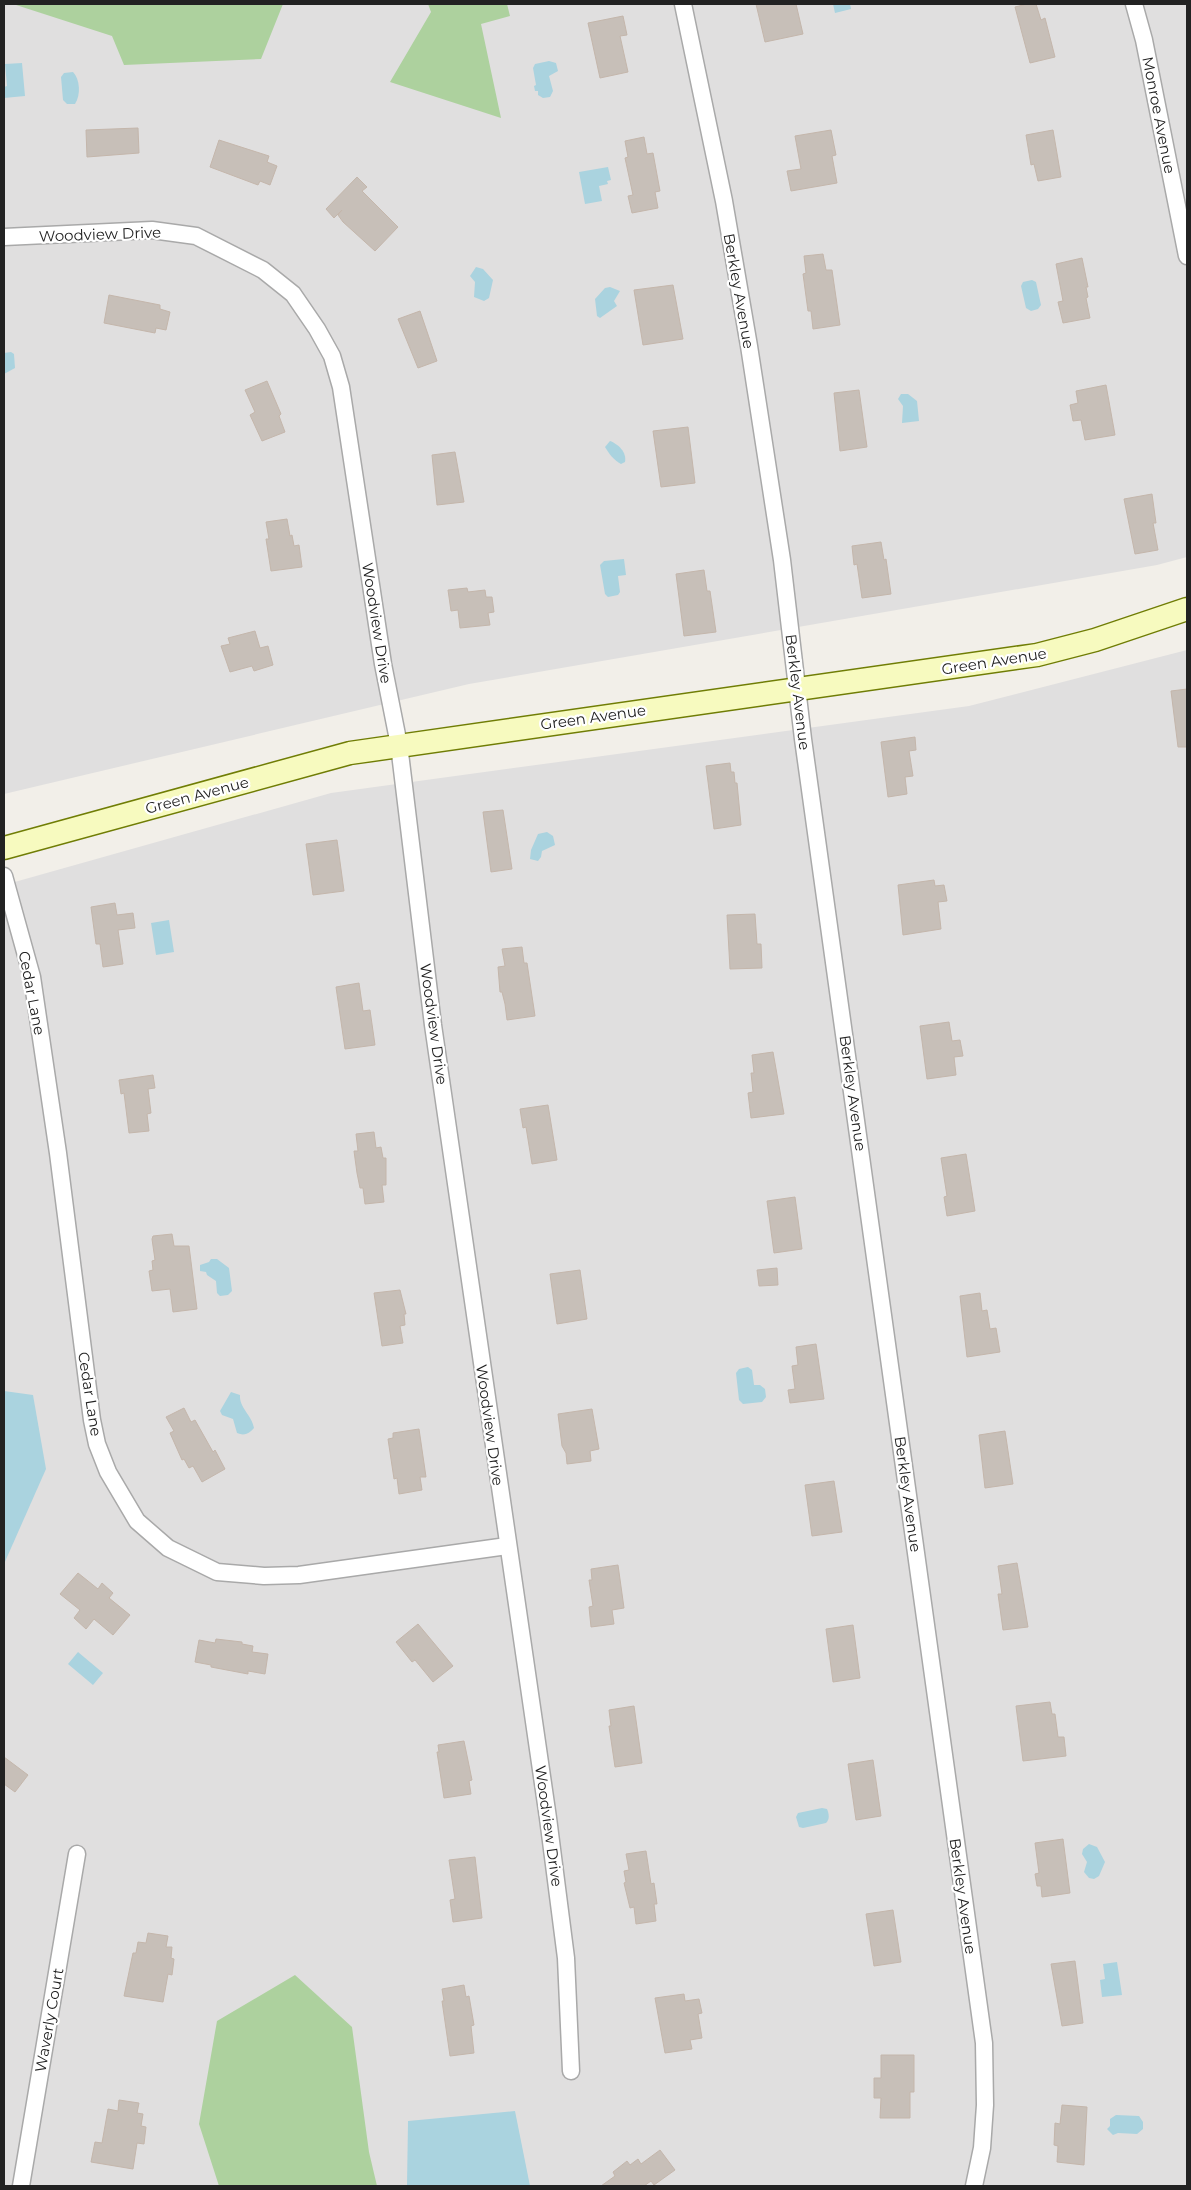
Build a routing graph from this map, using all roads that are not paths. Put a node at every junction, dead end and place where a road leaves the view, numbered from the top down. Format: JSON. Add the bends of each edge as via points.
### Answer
{"nodes":[{"id":1,"x":683,"y":4,"type":"edge"},
{"id":2,"x":1134,"y":4,"type":"edge"},
{"id":3,"x":4,"y":237,"type":"edge"},
{"id":4,"x":1187,"y":256,"type":"edge"},
{"id":5,"x":1187,"y":609,"type":"edge"},
{"id":6,"x":797,"y":688,"type":"junction"},
{"id":7,"x":399,"y":745,"type":"junction"},
{"id":8,"x":4,"y":848,"type":"edge"},
{"id":9,"x":4,"y":876,"type":"edge"},
{"id":10,"x":508,"y":1546,"type":"junction"},
{"id":11,"x":77,"y":1854,"type":"dead end"},
{"id":12,"x":571,"y":2071,"type":"dead end"},
{"id":13,"x":21,"y":2186,"type":"edge"},
{"id":14,"x":974,"y":2186,"type":"edge"}],
"edges":[{"from":1,"to":6,"type":"street","name":"Berkley Avenue","via":[[724,201],[749,346],[782,560]]},
{"from":2,"to":4,"type":"street","name":"Monroe Avenue"},
{"from":3,"to":7,"type":"street","name":"Woodview Drive","via":[[152,230],[196,236],[263,270],[293,294],[332,356],[341,387],[383,664]]},
{"from":5,"to":6,"type":"street","name":"Green Avenue","via":[[1095,640],[1037,655]]},
{"from":6,"to":7,"type":"street","name":"Green Avenue"},
{"from":6,"to":14,"type":"street","name":"Berkley Avenue","via":[[984,2043],[982,2148]]},
{"from":7,"to":8,"type":"street","name":"Green Avenue","via":[[350,753]]},
{"from":7,"to":10,"type":"street","name":"Woodview Drive","via":[[433,1025]]},
{"from":9,"to":10,"type":"street","name":"Cedar Lane","via":[[32,977],[92,1420],[108,1472],[138,1521],[168,1548],[217,1572],[264,1576],[299,1576]]},
{"from":10,"to":12,"type":"street","name":"Woodview Drive","via":[[564,1939]]},
{"from":11,"to":13,"type":"street","name":"Waverly Court"}]}
